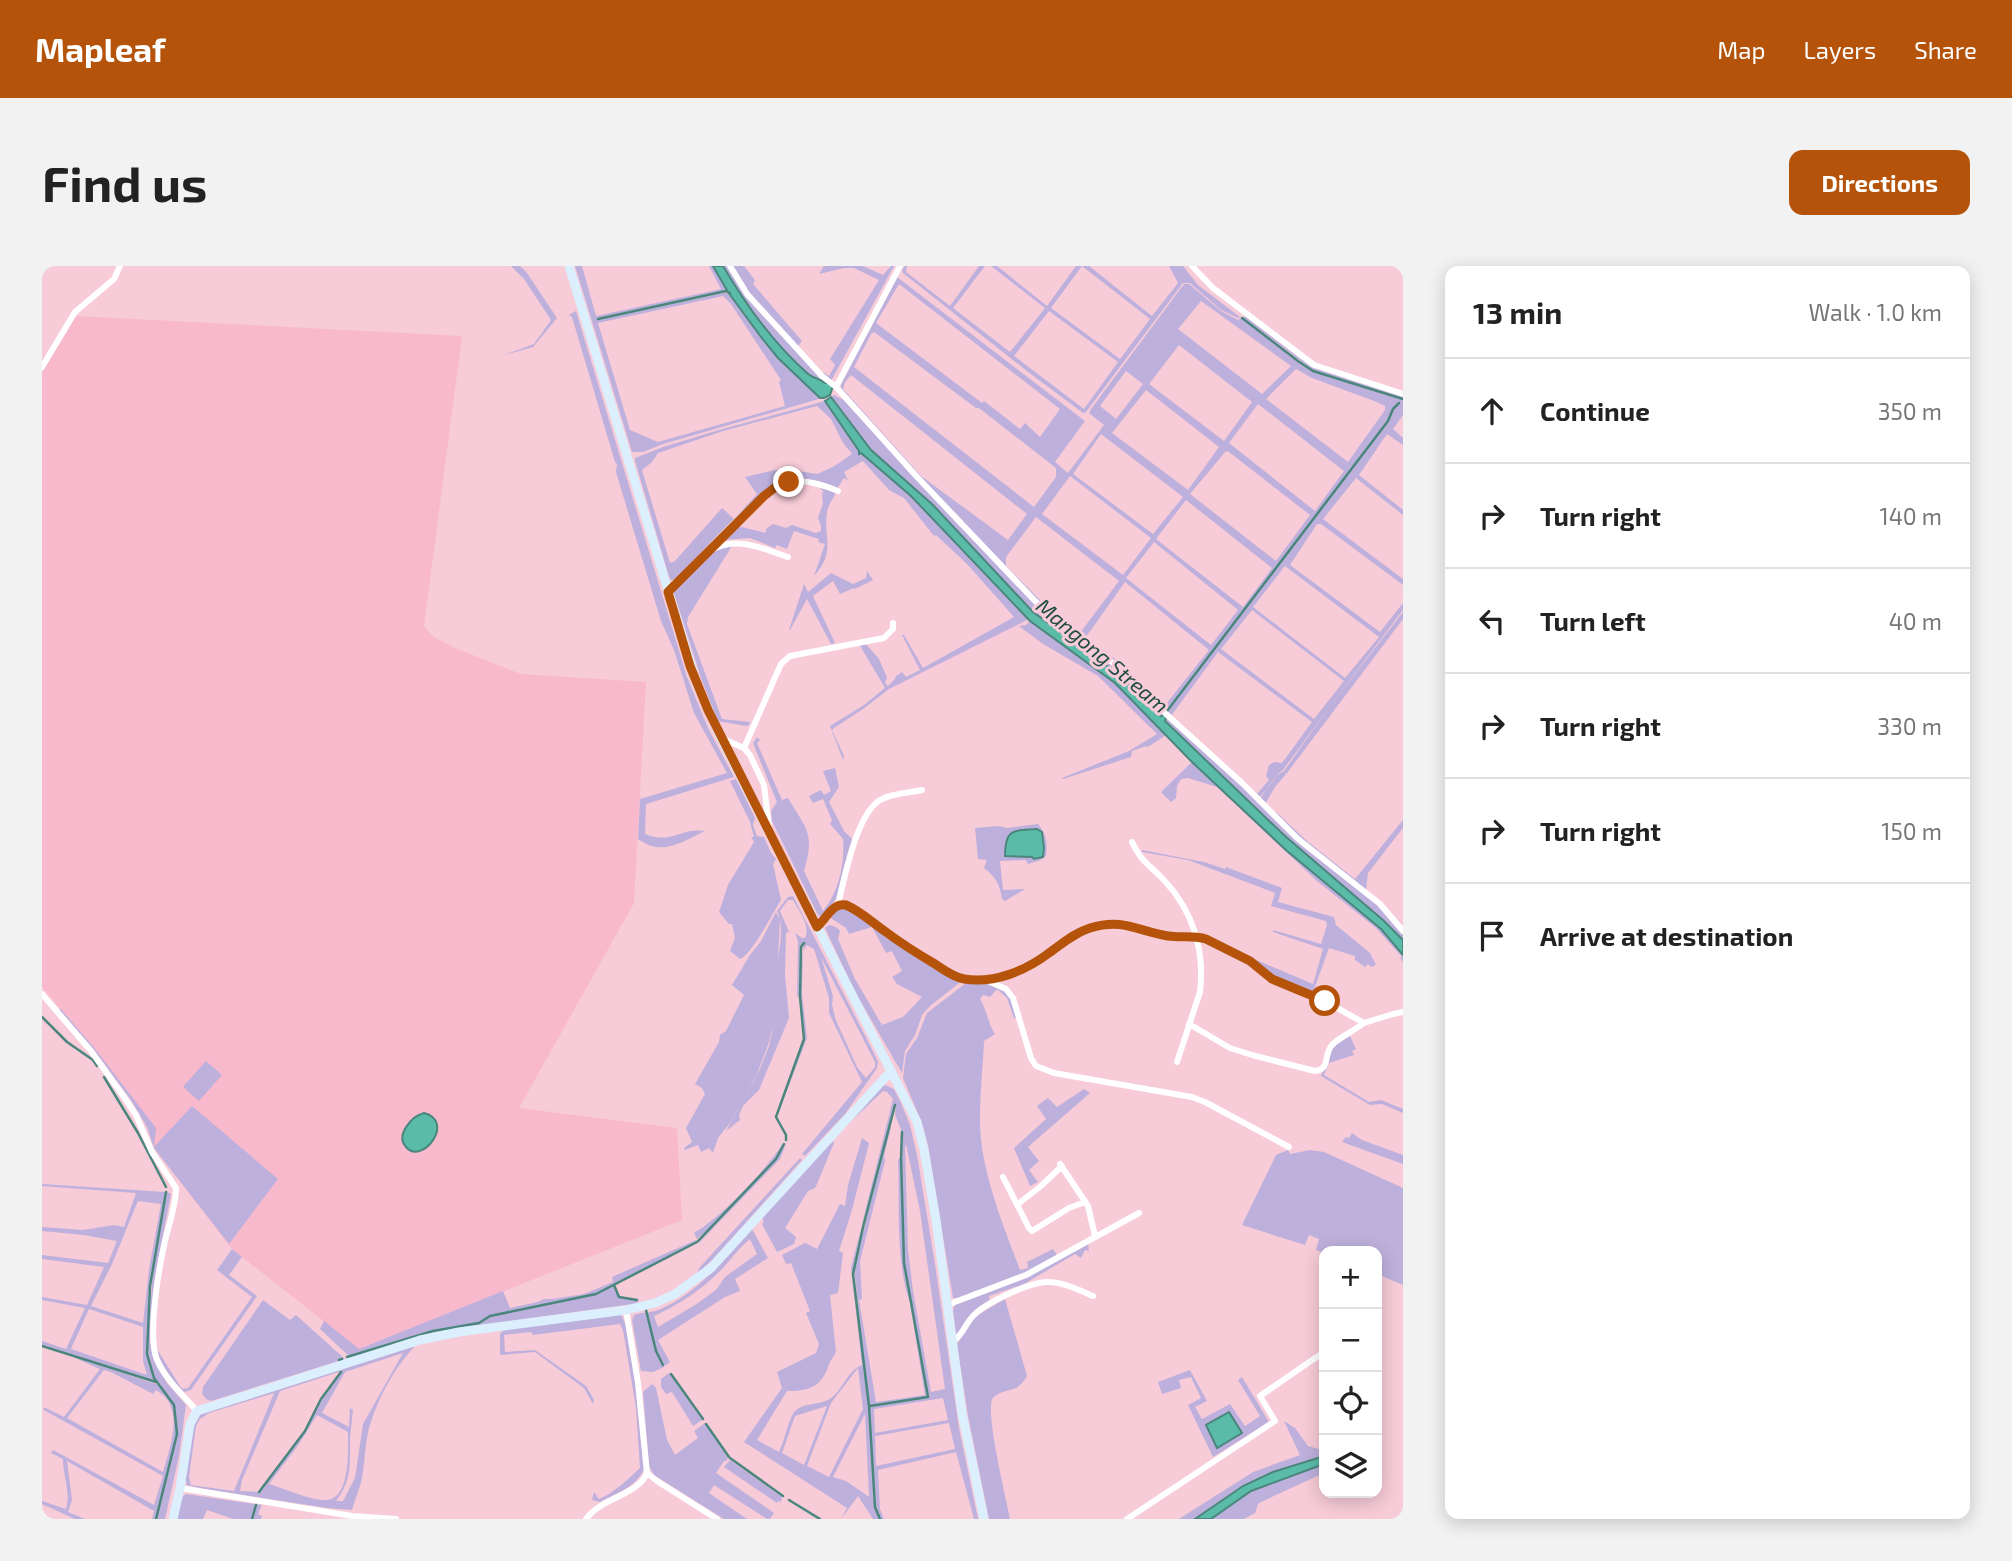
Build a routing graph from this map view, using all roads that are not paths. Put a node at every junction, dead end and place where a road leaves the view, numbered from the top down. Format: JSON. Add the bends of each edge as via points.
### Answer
{"nodes":[{"id":1,"x":120,"y":266,"type":"edge"},
{"id":2,"x":569,"y":266,"type":"edge"},
{"id":3,"x":730,"y":266,"type":"edge"},
{"id":4,"x":900,"y":266,"type":"edge"},
{"id":5,"x":1192,"y":266,"type":"edge"},
{"id":6,"x":42,"y":367,"type":"edge"},
{"id":7,"x":836,"y":387,"type":"junction"},
{"id":8,"x":1403,"y":394,"type":"edge"},
{"id":9,"x":838,"y":491,"type":"dead end"},
{"id":10,"x":706,"y":553,"type":"junction"},
{"id":11,"x":788,"y":557,"type":"dead end"},
{"id":12,"x":668,"y":592,"type":"junction"},
{"id":13,"x":893,"y":624,"type":"dead end"},
{"id":14,"x":721,"y":738,"type":"junction"},
{"id":15,"x":744,"y":748,"type":"junction"},
{"id":16,"x":922,"y":790,"type":"dead end"},
{"id":17,"x":769,"y":833,"type":"junction"},
{"id":18,"x":1132,"y":842,"type":"dead end"},
{"id":19,"x":838,"y":904,"type":"junction"},
{"id":20,"x":817,"y":927,"type":"junction"},
{"id":21,"x":1403,"y":930,"type":"edge"},
{"id":22,"x":1198,"y":937,"type":"junction"},
{"id":23,"x":985,"y":979,"type":"junction"},
{"id":24,"x":42,"y":994,"type":"edge"},
{"id":25,"x":1403,"y":1013,"type":"edge"},
{"id":26,"x":1364,"y":1023,"type":"junction"},
{"id":27,"x":1189,"y":1024,"type":"junction"},
{"id":28,"x":1177,"y":1062,"type":"dead end"},
{"id":29,"x":891,"y":1071,"type":"junction"},
{"id":30,"x":1289,"y":1147,"type":"dead end"},
{"id":31,"x":1003,"y":1177,"type":"dead end"},
{"id":32,"x":1085,"y":1202,"type":"junction"},
{"id":33,"x":1018,"y":1204,"type":"junction"},
{"id":34,"x":1139,"y":1213,"type":"dead end"},
{"id":35,"x":1095,"y":1236,"type":"junction"},
{"id":36,"x":1093,"y":1296,"type":"dead end"},
{"id":37,"x":947,"y":1305,"type":"junction"},
{"id":38,"x":626,"y":1310,"type":"junction"},
{"id":39,"x":953,"y":1341,"type":"junction"},
{"id":40,"x":1319,"y":1355,"type":"edge"},
{"id":41,"x":197,"y":1411,"type":"junction"},
{"id":42,"x":647,"y":1473,"type":"junction"},
{"id":43,"x":180,"y":1488,"type":"junction"},
{"id":44,"x":352,"y":1518,"type":"edge"},
{"id":45,"x":173,"y":1519,"type":"edge"},
{"id":46,"x":397,"y":1519,"type":"edge"},
{"id":47,"x":586,"y":1519,"type":"edge"},
{"id":48,"x":717,"y":1519,"type":"edge"},
{"id":49,"x":984,"y":1519,"type":"edge"},
{"id":50,"x":1127,"y":1519,"type":"edge"}],
"edges":[{"from":1,"to":6,"type":"street","via":[[114,279],[75,312]]},
{"from":2,"to":12,"type":"main road"},
{"from":3,"to":7,"type":"street","via":[[747,294]]},
{"from":4,"to":7,"type":"street"},
{"from":5,"to":8,"type":"street","via":[[1213,288],[1314,365]]},
{"from":7,"to":21,"type":"street","via":[[1009,577],[1128,675],[1298,839],[1380,904]]},
{"from":9,"to":10,"type":"street","via":[[805,482],[777,486]]},
{"from":10,"to":11,"type":"street","via":[[722,544],[740,542]]},
{"from":10,"to":12,"type":"street"},
{"from":12,"to":14,"type":"main road","via":[[697,685]]},
{"from":13,"to":15,"type":"street","via":[[884,638],[786,659]]},
{"from":14,"to":15,"type":"street"},
{"from":14,"to":17,"type":"main road"},
{"from":15,"to":17,"type":"street","via":[[764,785]]},
{"from":16,"to":19,"type":"street","via":[[887,797],[867,811]]},
{"from":17,"to":20,"type":"main road"},
{"from":18,"to":22,"type":"street","via":[[1143,862],[1180,900]]},
{"from":19,"to":20,"type":"street"},
{"from":19,"to":23,"type":"street","via":[[852,908],[953,975]]},
{"from":20,"to":29,"type":"main road"},
{"from":22,"to":23,"type":"street","via":[[1171,936],[1132,925],[1098,926],[1079,932],[1033,964]]},
{"from":22,"to":26,"type":"street"},
{"from":22,"to":27,"type":"street","via":[[1202,981]]},
{"from":23,"to":30,"type":"street","via":[[1006,989],[1013,998],[1031,1058],[1040,1069],[1192,1097]]},
{"from":24,"to":41,"type":"street","via":[[124,1097],[176,1188],[158,1276],[154,1346],[166,1376]]},
{"from":25,"to":26,"type":"street"},
{"from":26,"to":27,"type":"street","via":[[1331,1046],[1325,1067],[1318,1071],[1230,1048]]},
{"from":27,"to":28,"type":"street"},
{"from":29,"to":37,"type":"main road","via":[[921,1136]]},
{"from":29,"to":38,"type":"main road","via":[[711,1268],[662,1301]]},
{"from":31,"to":33,"type":"street"},
{"from":32,"to":33,"type":"street","via":[[1032,1231]]},
{"from":32,"to":33,"type":"street","via":[[1061,1165]]},
{"from":32,"to":35,"type":"street"},
{"from":34,"to":35,"type":"street"},
{"from":35,"to":37,"type":"street","via":[[1026,1275]]},
{"from":36,"to":39,"type":"street","via":[[1053,1282],[1032,1285],[974,1314]]},
{"from":37,"to":39,"type":"main road"},
{"from":38,"to":41,"type":"main road","via":[[431,1338]]},
{"from":38,"to":42,"type":"street"},
{"from":39,"to":49,"type":"main road"},
{"from":40,"to":50,"type":"street","via":[[1260,1396],[1275,1421]]},
{"from":41,"to":43,"type":"main road","via":[[190,1424]]},
{"from":42,"to":47,"type":"street","via":[[641,1483]]},
{"from":42,"to":48,"type":"street"},
{"from":43,"to":44,"type":"street"},
{"from":43,"to":45,"type":"main road"},
{"from":44,"to":46,"type":"street"}]}
